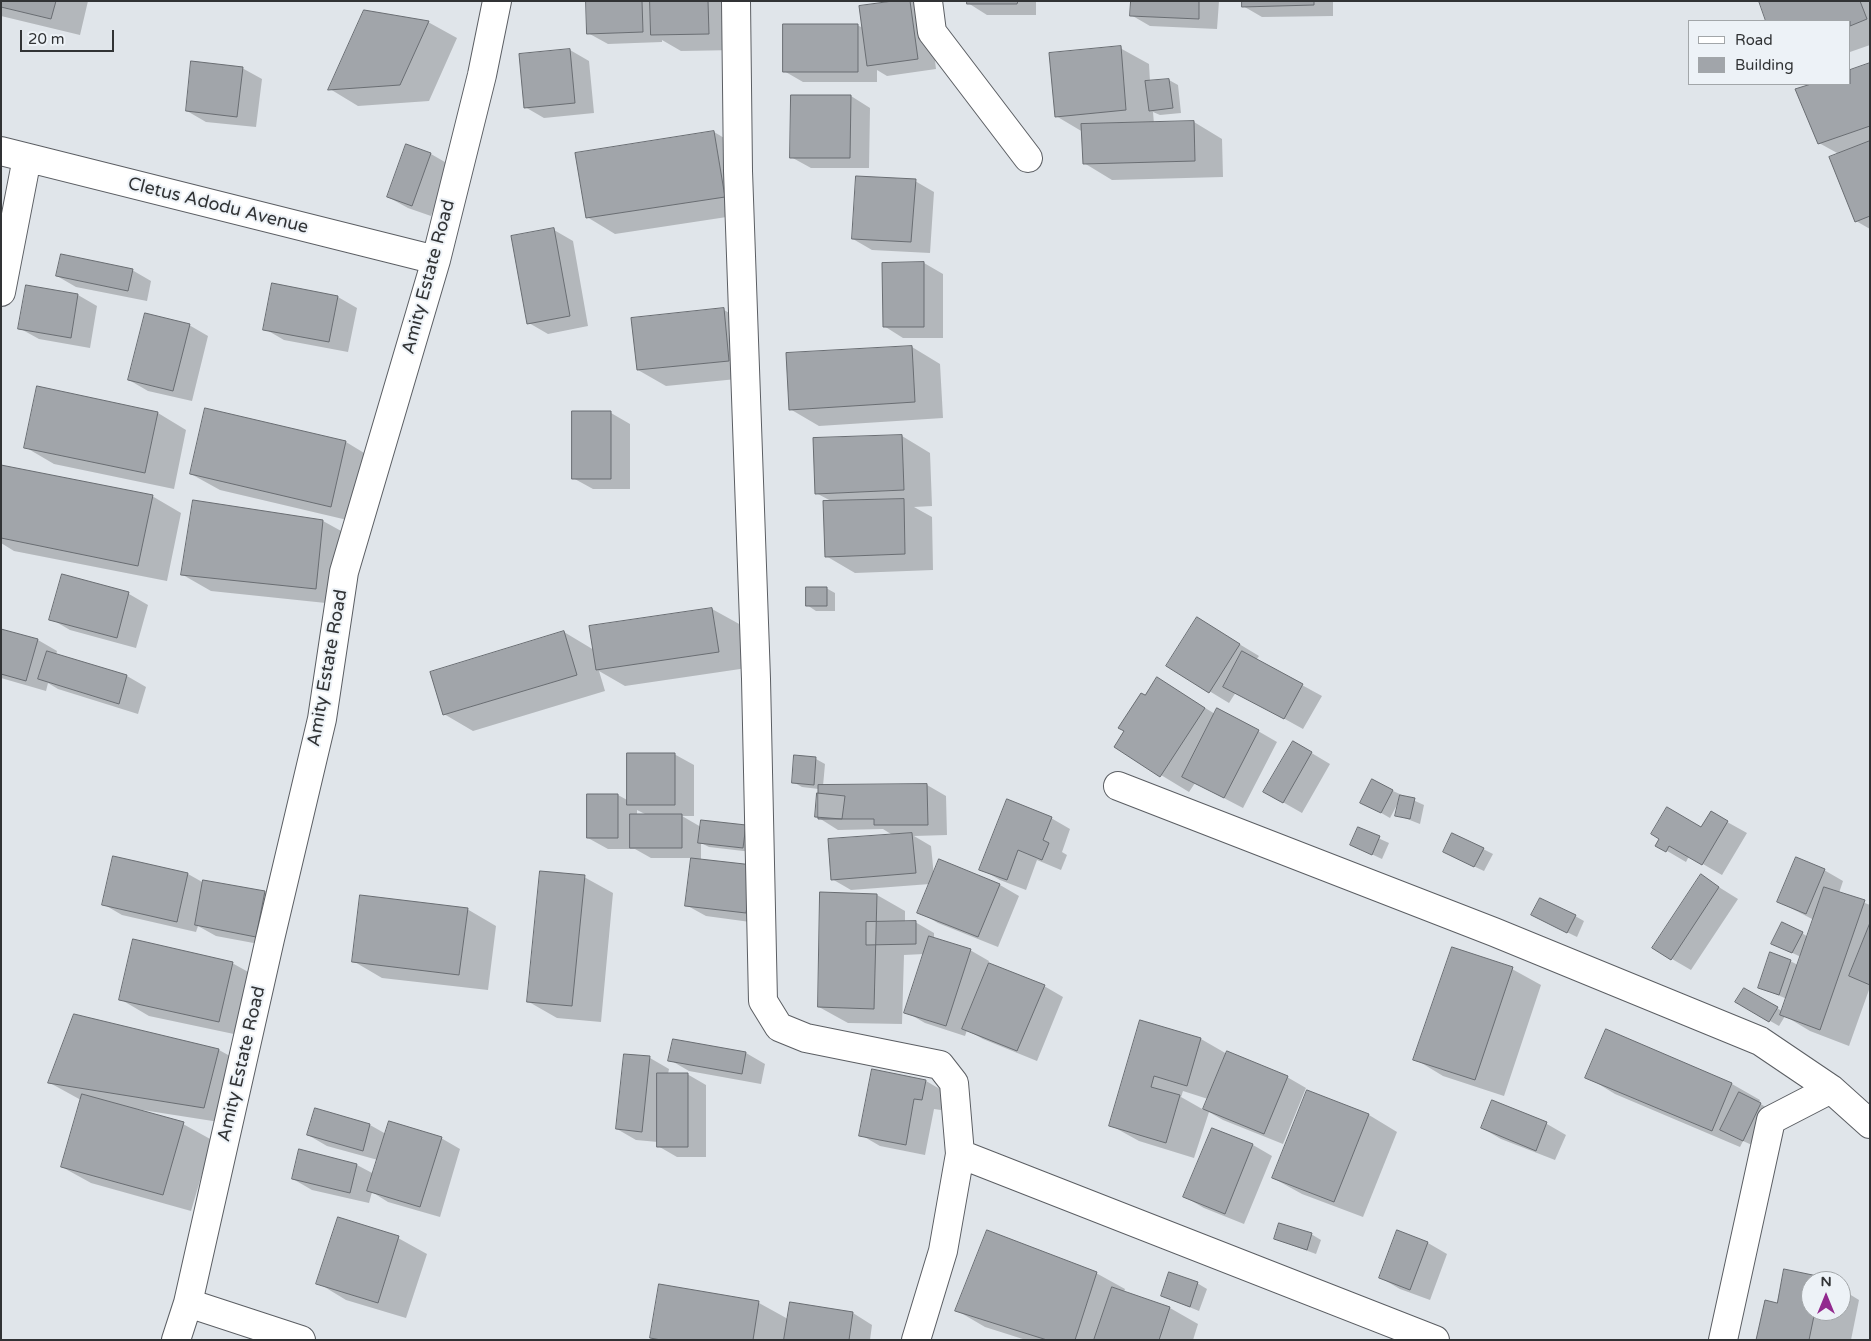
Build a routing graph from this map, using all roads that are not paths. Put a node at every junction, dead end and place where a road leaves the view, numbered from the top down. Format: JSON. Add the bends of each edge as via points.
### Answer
{"nodes":[{"id":1,"x":497,"y":1,"type":"edge"},
{"id":2,"x":736,"y":1,"type":"edge"},
{"id":3,"x":928,"y":1,"type":"edge"},
{"id":4,"x":1,"y":150,"type":"edge"},
{"id":5,"x":28,"y":158,"type":"junction"},
{"id":6,"x":1028,"y":158,"type":"dead end"},
{"id":7,"x":436,"y":260,"type":"junction"},
{"id":8,"x":1,"y":292,"type":"edge"},
{"id":9,"x":1118,"y":786,"type":"dead end"},
{"id":10,"x":1831,"y":1089,"type":"junction"},
{"id":11,"x":1870,"y":1124,"type":"edge"},
{"id":12,"x":960,"y":1154,"type":"junction"},
{"id":13,"x":188,"y":1303,"type":"junction"},
{"id":14,"x":176,"y":1340,"type":"edge"},
{"id":15,"x":302,"y":1340,"type":"edge"},
{"id":16,"x":916,"y":1340,"type":"edge"},
{"id":17,"x":1435,"y":1340,"type":"edge"},
{"id":18,"x":1724,"y":1340,"type":"edge"}],
"edges":[{"from":1,"to":7,"type":"street","name":"Amity Estate Road"},
{"from":2,"to":12,"type":"street","via":[[738,171],[756,679],[763,1001],[779,1027],[806,1038],[940,1065],[954,1083]]},
{"from":3,"to":6,"type":"street","via":[[932,32]]},
{"from":4,"to":5,"type":"street","name":"Cletus Adodu Avenue"},
{"from":5,"to":7,"type":"street","name":"Cletus Adodu Avenue"},
{"from":5,"to":8,"type":"street"},
{"from":7,"to":13,"type":"street","name":"Amity Estate Road","via":[[344,572],[322,719]]},
{"from":9,"to":10,"type":"street","via":[[1484,928],[1760,1041]]},
{"from":10,"to":11,"type":"street"},
{"from":10,"to":18,"type":"street","via":[[1771,1120]]},
{"from":12,"to":16,"type":"street","via":[[943,1251]]},
{"from":12,"to":17,"type":"street"},
{"from":13,"to":14,"type":"street","name":"Amity Estate Road"},
{"from":13,"to":15,"type":"street"}]}
